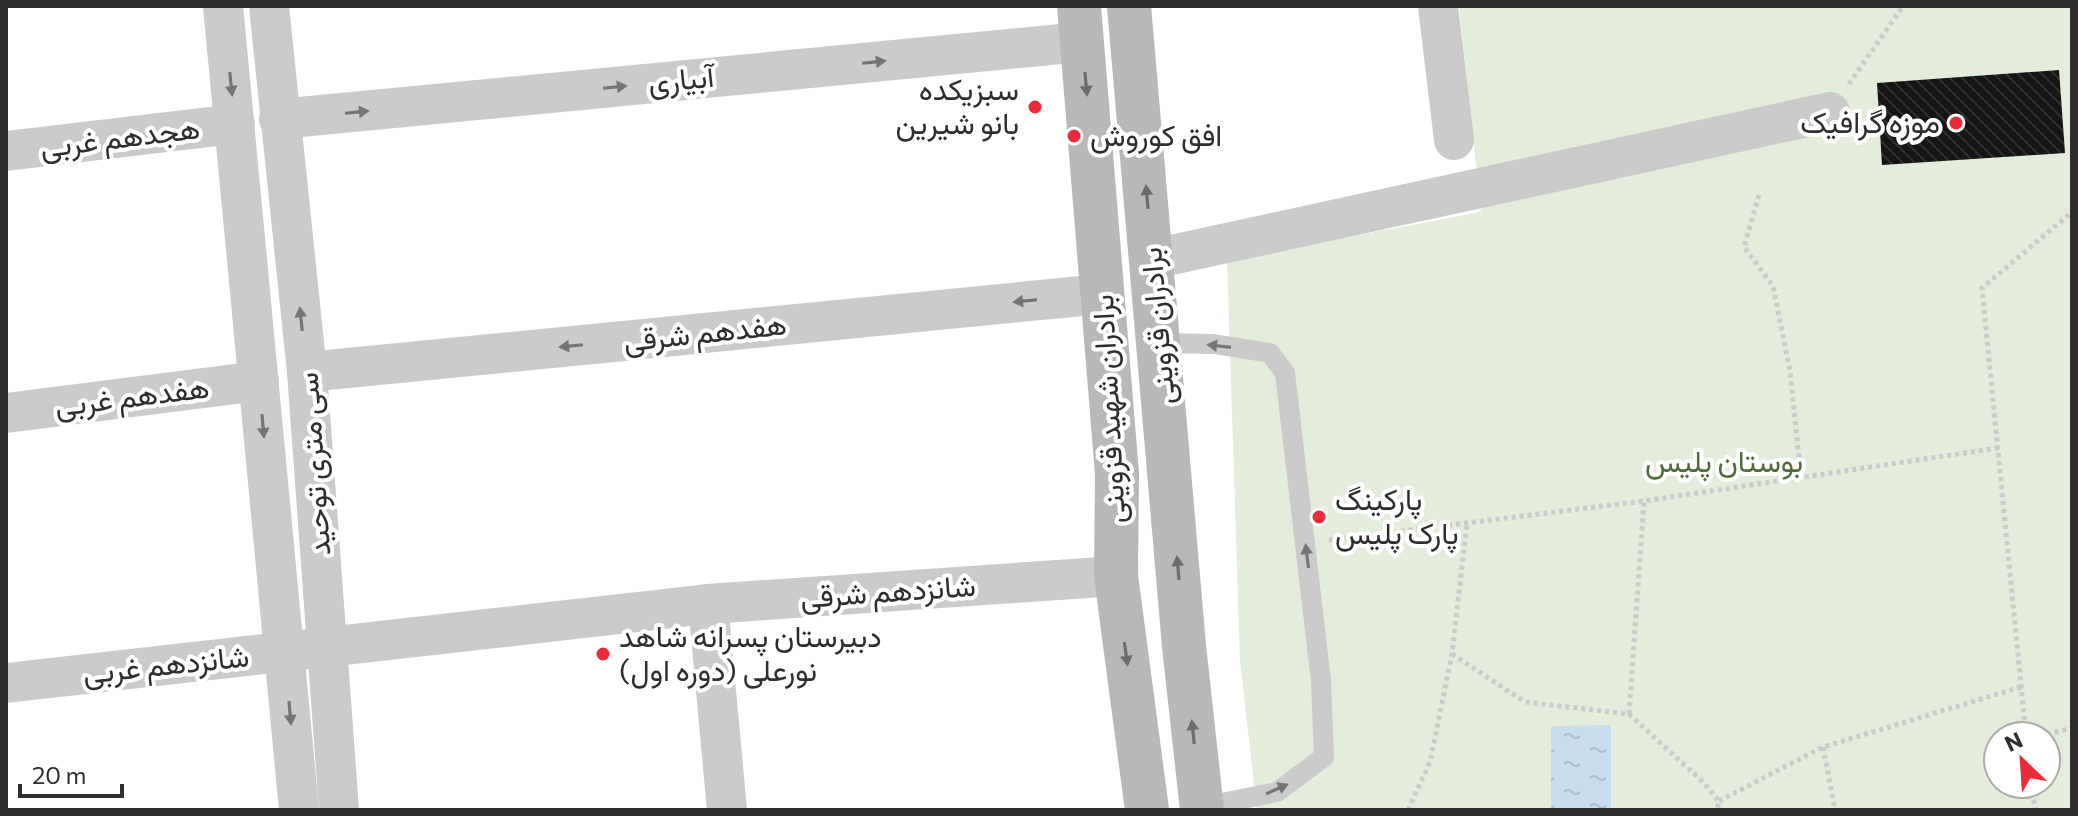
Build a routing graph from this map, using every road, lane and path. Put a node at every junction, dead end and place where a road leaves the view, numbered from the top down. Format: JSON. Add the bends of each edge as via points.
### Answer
{"nodes":[{"id":1,"x":223,"y":6,"type":"edge"},
{"id":2,"x":269,"y":6,"type":"edge"},
{"id":3,"x":1129,"y":6,"type":"edge"},
{"id":4,"x":1438,"y":6,"type":"edge"},
{"id":5,"x":1903,"y":6,"type":"edge"},
{"id":6,"x":1081,"y":24,"type":"edge"},
{"id":7,"x":1830,"y":112,"type":"joint"},
{"id":8,"x":279,"y":119,"type":"junction"},
{"id":9,"x":235,"y":124,"type":"junction"},
{"id":10,"x":1454,"y":140,"type":"dead end"},
{"id":11,"x":6,"y":151,"type":"edge"},
{"id":12,"x":1759,"y":195,"type":"dead end"},
{"id":13,"x":2072,"y":212,"type":"edge"},
{"id":14,"x":1153,"y":259,"type":"junction"},
{"id":15,"x":1102,"y":294,"type":"junction"},
{"id":16,"x":1159,"y":343,"type":"junction"},
{"id":17,"x":307,"y":372,"type":"junction"},
{"id":18,"x":259,"y":381,"type":"junction"},
{"id":19,"x":6,"y":413,"type":"edge"},
{"id":20,"x":1998,"y":448,"type":"junction"},
{"id":21,"x":1801,"y":478,"type":"junction"},
{"id":22,"x":1644,"y":501,"type":"junction"},
{"id":23,"x":1467,"y":523,"type":"junction"},
{"id":24,"x":1305,"y":543,"type":"junction"},
{"id":25,"x":1116,"y":576,"type":"junction"},
{"id":26,"x":708,"y":604,"type":"junction"},
{"id":27,"x":327,"y":648,"type":"junction"},
{"id":28,"x":284,"y":653,"type":"junction"},
{"id":29,"x":1452,"y":654,"type":"junction"},
{"id":30,"x":6,"y":683,"type":"edge"},
{"id":31,"x":2021,"y":687,"type":"junction"},
{"id":32,"x":1629,"y":714,"type":"junction"},
{"id":33,"x":2024,"y":720,"type":"edge"},
{"id":34,"x":1823,"y":747,"type":"junction"},
{"id":35,"x":1719,"y":801,"type":"junction"},
{"id":36,"x":1202,"y":808,"type":"edge"},
{"id":37,"x":299,"y":810,"type":"edge"},
{"id":38,"x":339,"y":810,"type":"edge"},
{"id":39,"x":727,"y":810,"type":"edge"},
{"id":40,"x":1147,"y":810,"type":"edge"},
{"id":41,"x":1408,"y":810,"type":"edge"},
{"id":42,"x":1717,"y":810,"type":"edge"},
{"id":43,"x":1835,"y":810,"type":"edge"}],
"edges":[{"from":1,"to":9,"type":"street","one_way":true},
{"from":2,"to":8,"type":"street","name":"سی متری توحید"},
{"from":14,"to":3,"type":"main road","name":"برادران قزوینی","one_way":true},
{"from":4,"to":10,"type":"street"},
{"from":5,"to":7,"type":"path"},
{"from":8,"to":6,"type":"street","name":"آبیاری","one_way":true},
{"from":6,"to":15,"type":"main road","name":"برادران شهید قزوینی","one_way":true},
{"from":7,"to":14,"type":"street"},
{"from":17,"to":8,"type":"street","name":"سی متری توحید","one_way":true},
{"from":9,"to":11,"type":"street","name":"هجدهم غربی"},
{"from":9,"to":18,"type":"street"},
{"from":12,"to":21,"type":"path","via":[[1744,247],[1773,286],[1790,371]]},
{"from":13,"to":20,"type":"path","via":[[1982,288]]},
{"from":14,"to":16,"type":"main road","name":"برادران قزوینی"},
{"from":15,"to":17,"type":"street","name":"هفدهم شرقی","one_way":true},
{"from":15,"to":25,"type":"main road","name":"برادران شهید قزوینی","via":[[1117,474]]},
{"from":24,"to":16,"type":"lane","one_way":true,"via":[[1285,373],[1270,353]]},
{"from":36,"to":16,"type":"main road","name":"برادران قزوینی","one_way":true},
{"from":17,"to":27,"type":"street","name":"سی متری توحید"},
{"from":18,"to":19,"type":"street","name":"هفدهم غربی"},
{"from":18,"to":28,"type":"street","one_way":true},
{"from":20,"to":21,"type":"path"},
{"from":20,"to":31,"type":"path"},
{"from":21,"to":22,"type":"path"},
{"from":22,"to":23,"type":"path"},
{"from":22,"to":32,"type":"path"},
{"from":23,"to":24,"type":"path"},
{"from":23,"to":29,"type":"path"},
{"from":36,"to":24,"type":"lane","one_way":true,"via":[[1277,792],[1324,757]]},
{"from":25,"to":26,"type":"street","name":"شانزدهم شرقی"},
{"from":25,"to":40,"type":"main road","name":"برادران شهید قزوینی","one_way":true},
{"from":26,"to":27,"type":"street","name":"شانزدهم شرقی"},
{"from":26,"to":39,"type":"street"},
{"from":27,"to":28,"type":"street","name":"شانزدهم غربی"},
{"from":27,"to":38,"type":"street","name":"سی متری توحید"},
{"from":28,"to":30,"type":"street","name":"شانزدهم غربی"},
{"from":28,"to":37,"type":"street","one_way":true},
{"from":29,"to":32,"type":"path","via":[[1525,702]]},
{"from":29,"to":41,"type":"path","via":[[1430,762]]},
{"from":31,"to":33,"type":"path"},
{"from":31,"to":34,"type":"path"},
{"from":32,"to":35,"type":"path"},
{"from":34,"to":35,"type":"path"},
{"from":34,"to":43,"type":"path"},
{"from":35,"to":42,"type":"path"}]}
